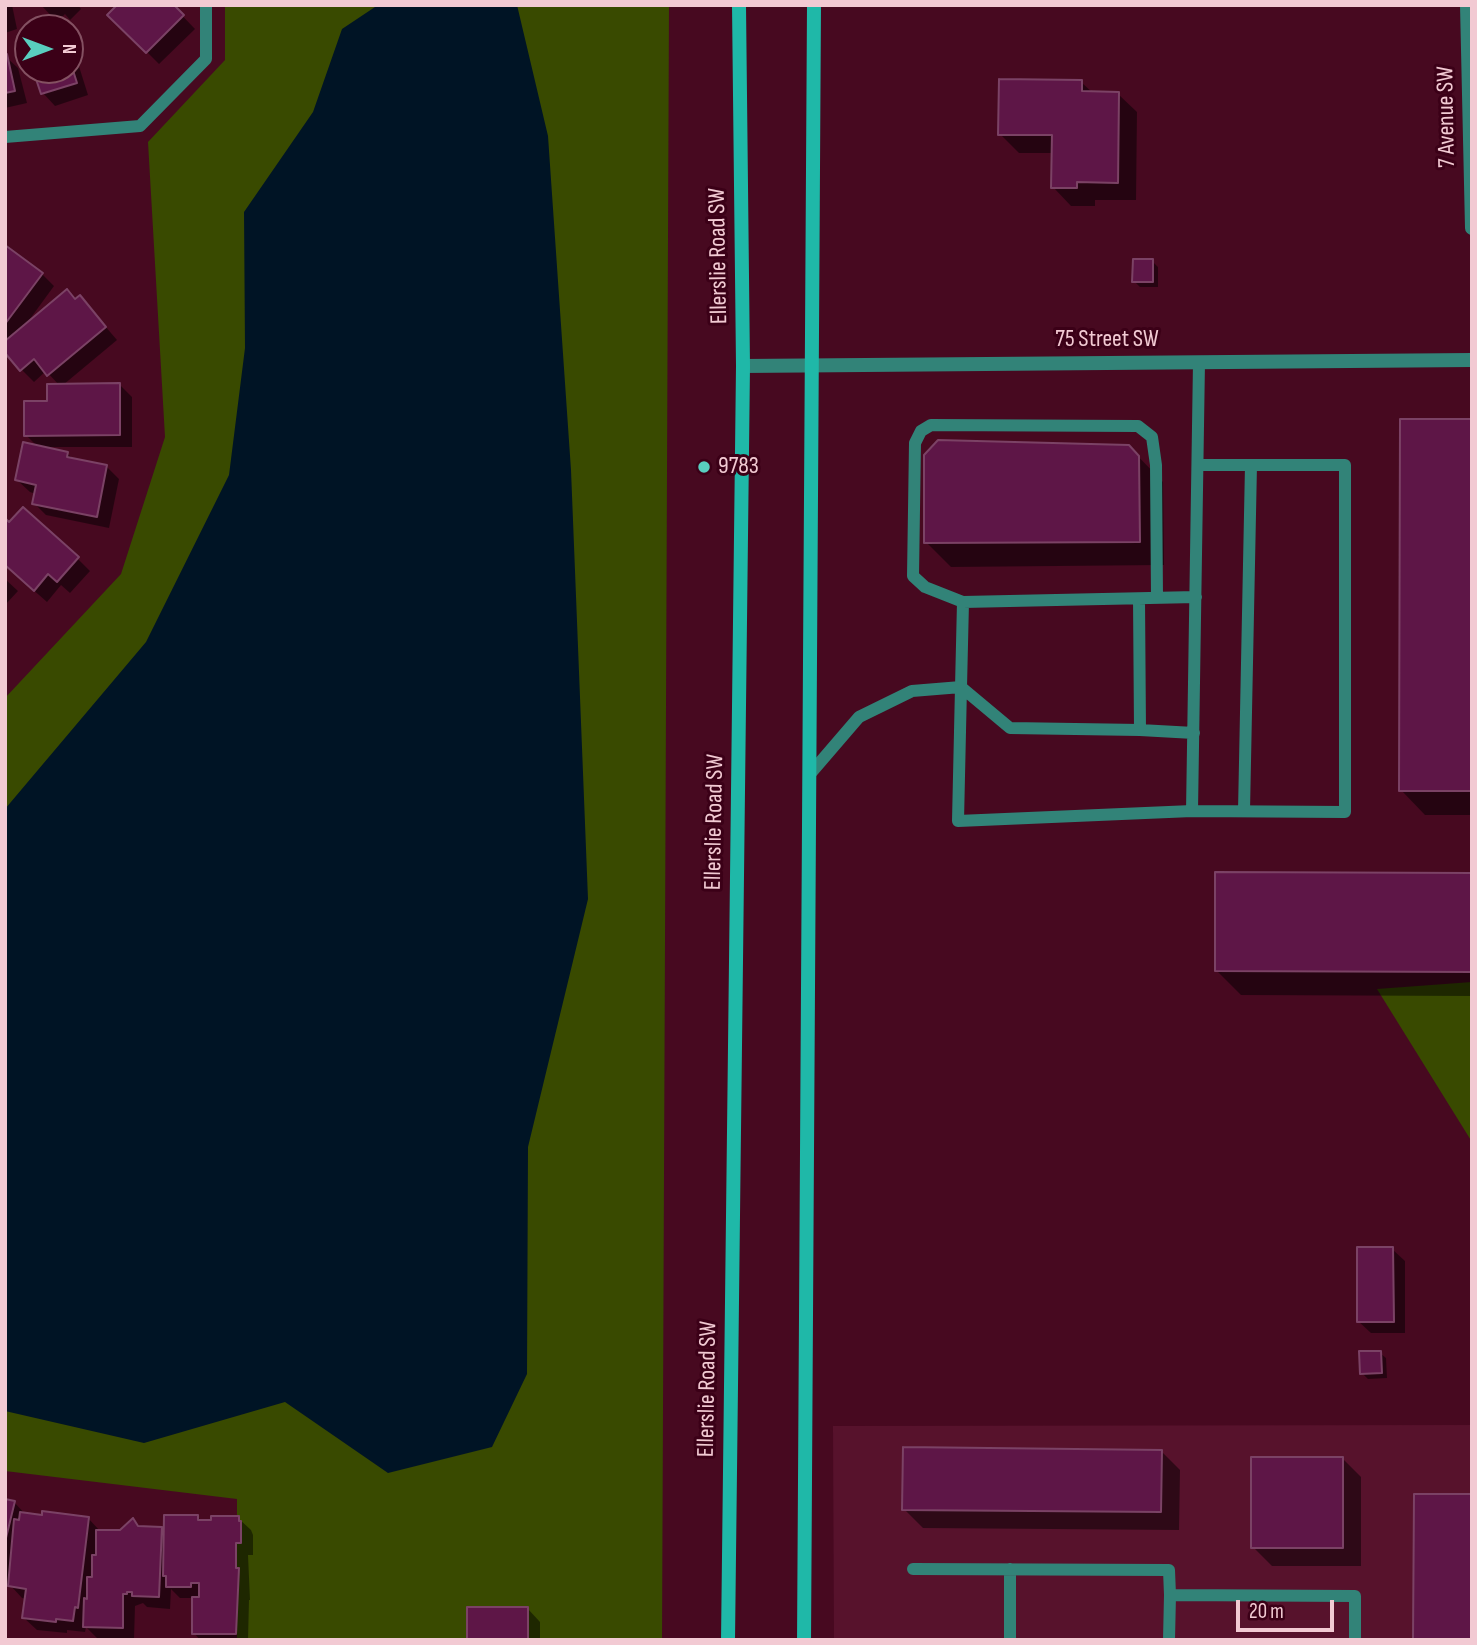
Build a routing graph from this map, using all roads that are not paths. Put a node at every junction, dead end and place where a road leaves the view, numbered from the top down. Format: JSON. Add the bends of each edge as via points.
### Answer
{"nodes":[{"id":1,"x":206,"y":5,"type":"edge"},
{"id":2,"x":739,"y":5,"type":"edge"},
{"id":3,"x":814,"y":5,"type":"edge"},
{"id":4,"x":1467,"y":5,"type":"edge"},
{"id":5,"x":5,"y":137,"type":"edge"},
{"id":6,"x":1472,"y":228,"type":"edge"},
{"id":7,"x":1472,"y":360,"type":"edge"},
{"id":8,"x":1199,"y":362,"type":"junction"},
{"id":9,"x":813,"y":365,"type":"junction"},
{"id":10,"x":743,"y":366,"type":"junction"},
{"id":11,"x":1251,"y":464,"type":"junction"},
{"id":12,"x":1198,"y":465,"type":"junction"},
{"id":13,"x":1196,"y":597,"type":"junction"},
{"id":14,"x":1139,"y":598,"type":"junction"},
{"id":15,"x":1157,"y":598,"type":"junction"},
{"id":16,"x":963,"y":602,"type":"junction"},
{"id":17,"x":961,"y":687,"type":"junction"},
{"id":18,"x":1140,"y":730,"type":"junction"},
{"id":19,"x":1194,"y":733,"type":"junction"},
{"id":20,"x":810,"y":775,"type":"junction"},
{"id":21,"x":1192,"y":811,"type":"junction"},
{"id":22,"x":1244,"y":811,"type":"junction"},
{"id":23,"x":913,"y":1569,"type":"dead end"},
{"id":24,"x":1010,"y":1569,"type":"junction"},
{"id":25,"x":1170,"y":1595,"type":"junction"},
{"id":26,"x":728,"y":1640,"type":"edge"},
{"id":27,"x":804,"y":1640,"type":"edge"},
{"id":28,"x":1010,"y":1640,"type":"edge"},
{"id":29,"x":1170,"y":1640,"type":"edge"},
{"id":30,"x":1355,"y":1640,"type":"edge"}],
"edges":[{"from":1,"to":5,"type":"lane","via":[[206,59],[140,126]]},
{"from":2,"to":10,"type":"main road","name":"Ellerslie Road SW"},
{"from":3,"to":9,"type":"main road"},
{"from":4,"to":6,"type":"street","name":"7 Avenue SW"},
{"from":7,"to":8,"type":"street","name":"75 Street SW"},
{"from":8,"to":9,"type":"street","name":"75 Street SW"},
{"from":8,"to":12,"type":"lane"},
{"from":9,"to":10,"type":"street","name":"75 Street SW"},
{"from":9,"to":20,"type":"main road"},
{"from":10,"to":26,"type":"main road","name":"Ellerslie Road SW"},
{"from":11,"to":12,"type":"lane"},
{"from":11,"to":22,"type":"lane"},
{"from":11,"to":22,"type":"lane","via":[[1345,465],[1345,811]]},
{"from":12,"to":13,"type":"lane"},
{"from":13,"to":15,"type":"lane"},
{"from":13,"to":19,"type":"lane"},
{"from":14,"to":15,"type":"lane"},
{"from":14,"to":16,"type":"lane"},
{"from":14,"to":18,"type":"lane"},
{"from":15,"to":16,"type":"lane","via":[[1156,465],[1152,437],[1138,426],[931,425],[915,443],[913,576],[925,587]]},
{"from":16,"to":17,"type":"lane"},
{"from":17,"to":18,"type":"lane","via":[[1010,728]]},
{"from":17,"to":20,"type":"lane","via":[[912,691],[859,717]]},
{"from":17,"to":21,"type":"lane","via":[[958,821]]},
{"from":18,"to":19,"type":"lane"},
{"from":19,"to":21,"type":"lane"},
{"from":20,"to":27,"type":"main road"},
{"from":21,"to":22,"type":"lane"},
{"from":23,"to":24,"type":"lane"},
{"from":24,"to":25,"type":"lane","via":[[1169,1570]]},
{"from":24,"to":28,"type":"lane"},
{"from":25,"to":29,"type":"lane"},
{"from":25,"to":30,"type":"lane","via":[[1355,1596]]}]}
